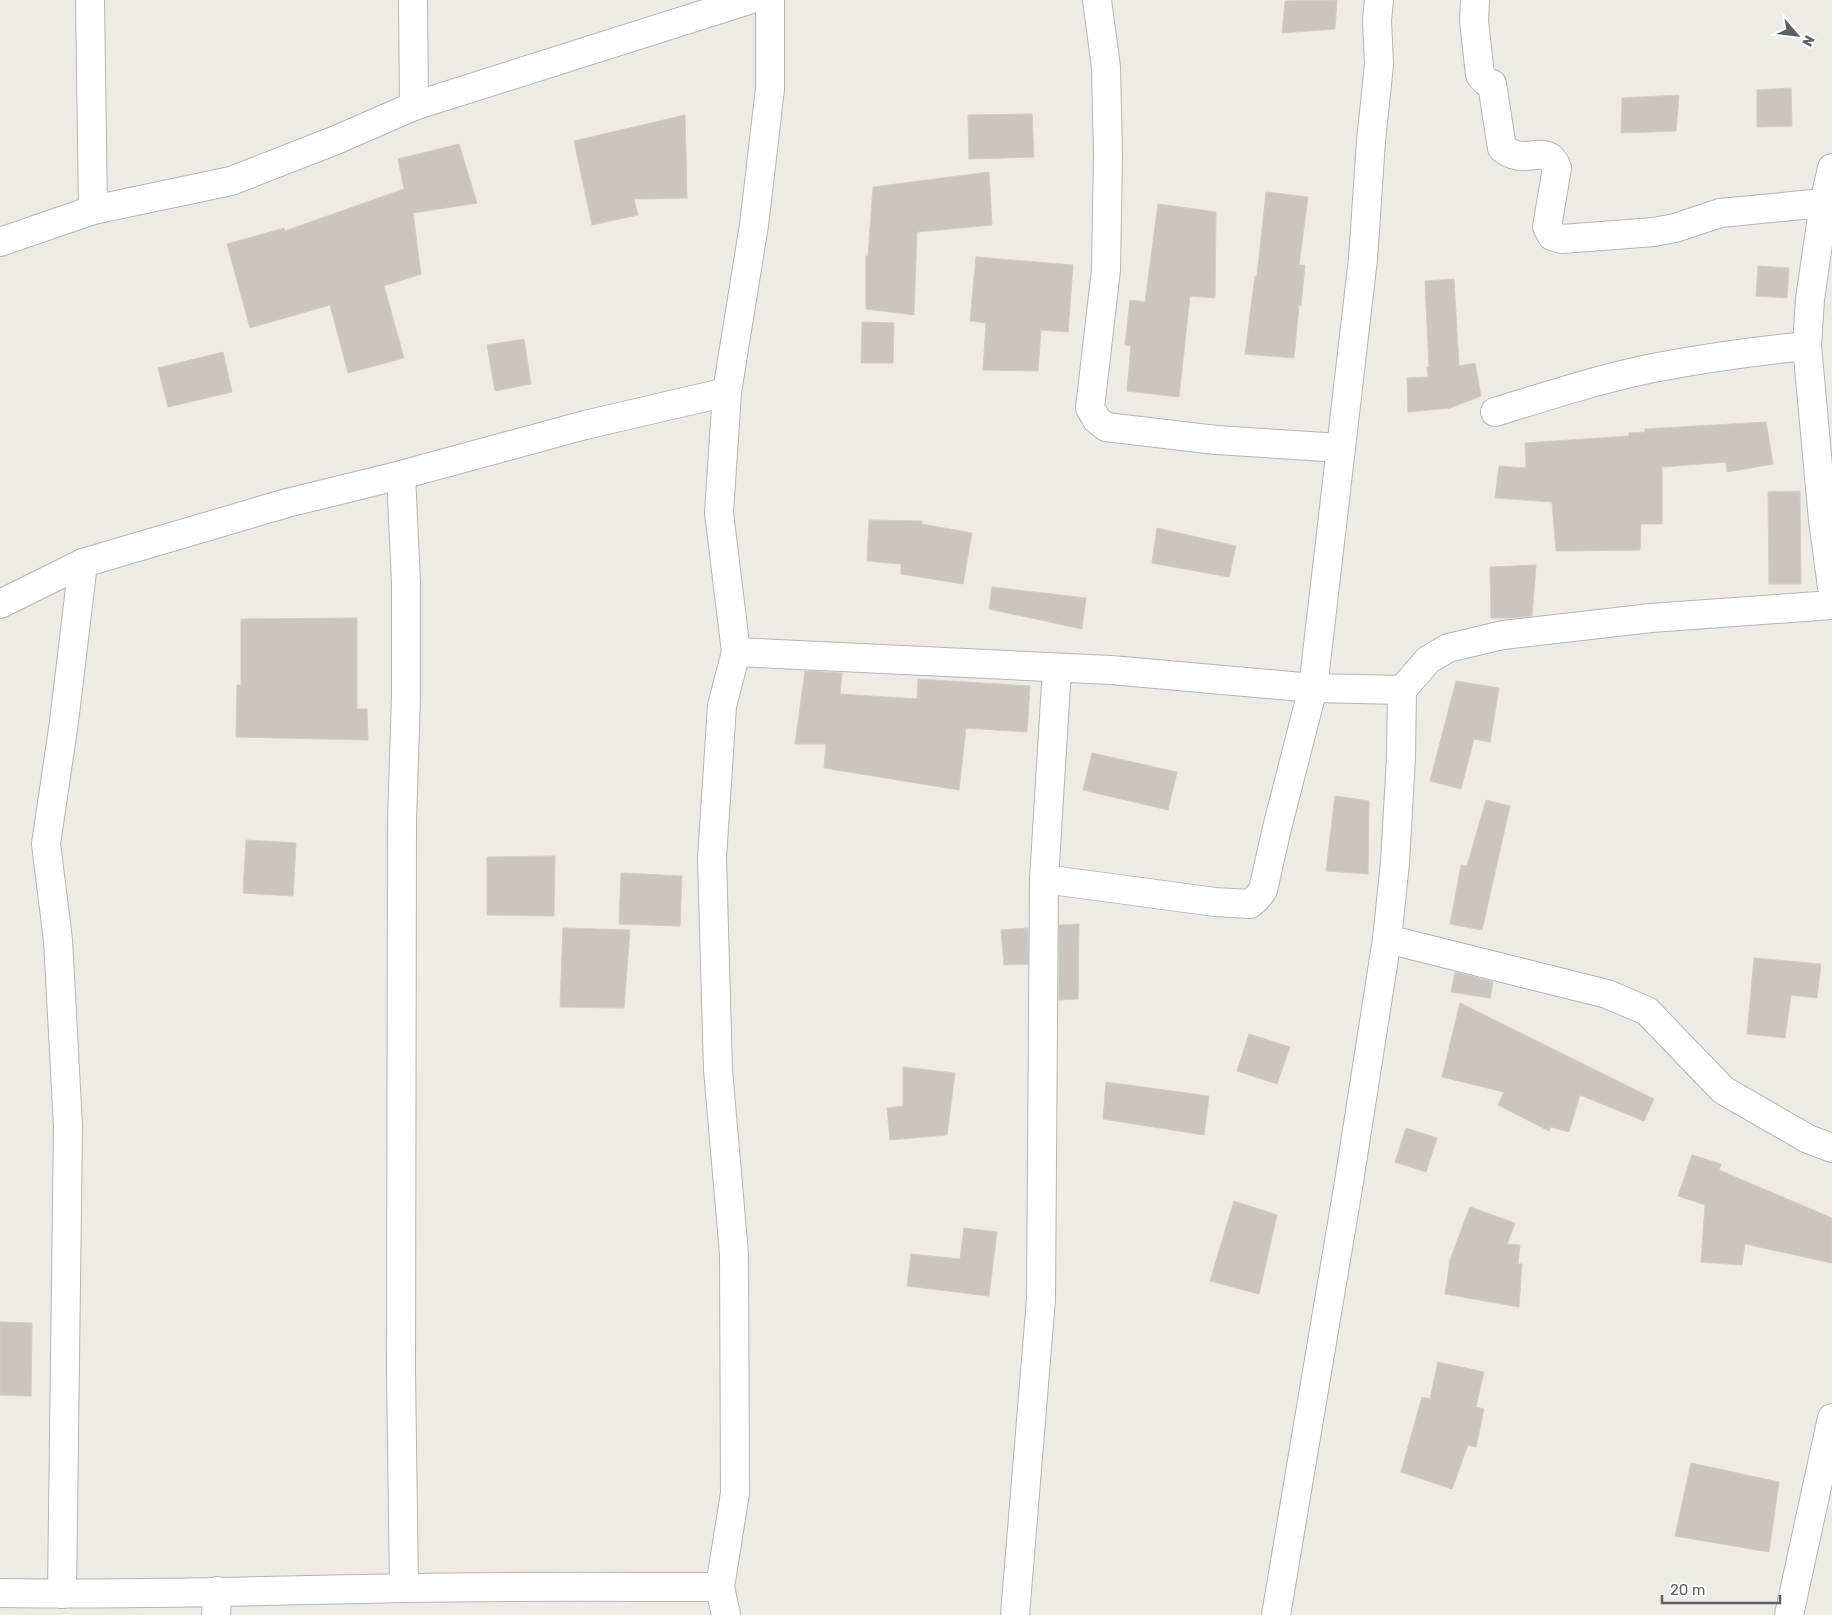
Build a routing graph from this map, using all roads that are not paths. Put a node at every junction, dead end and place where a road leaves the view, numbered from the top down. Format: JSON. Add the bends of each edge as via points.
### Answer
{"nodes":[{"id":1,"x":90,"y":0,"type":"edge"},
{"id":2,"x":413,"y":0,"type":"edge"},
{"id":3,"x":750,"y":0,"type":"edge"},
{"id":4,"x":770,"y":0,"type":"edge"},
{"id":5,"x":1097,"y":0,"type":"edge"},
{"id":6,"x":1379,"y":0,"type":"edge"},
{"id":7,"x":1475,"y":0,"type":"edge"},
{"id":8,"x":414,"y":106,"type":"junction"},
{"id":9,"x":1832,"y":168,"type":"edge"},
{"id":10,"x":1824,"y":203,"type":"junction"},
{"id":11,"x":94,"y":210,"type":"junction"},
{"id":12,"x":0,"y":242,"type":"edge"},
{"id":13,"x":1807,"y":346,"type":"junction"},
{"id":14,"x":727,"y":392,"type":"junction"},
{"id":15,"x":1495,"y":412,"type":"dead end"},
{"id":16,"x":1341,"y":448,"type":"junction"},
{"id":17,"x":401,"y":475,"type":"junction"},
{"id":18,"x":83,"y":563,"type":"junction"},
{"id":19,"x":1832,"y":587,"type":"edge"},
{"id":20,"x":0,"y":604,"type":"edge"},
{"id":21,"x":1832,"y":605,"type":"edge"},
{"id":22,"x":736,"y":652,"type":"junction"},
{"id":23,"x":1057,"y":668,"type":"junction"},
{"id":24,"x":1313,"y":688,"type":"junction"},
{"id":25,"x":1402,"y":690,"type":"junction"},
{"id":26,"x":1044,"y":879,"type":"junction"},
{"id":27,"x":1387,"y":939,"type":"junction"},
{"id":28,"x":1832,"y":1148,"type":"edge"},
{"id":29,"x":1832,"y":1418,"type":"edge"},
{"id":30,"x":720,"y":1587,"type":"junction"},
{"id":31,"x":404,"y":1588,"type":"junction"},
{"id":32,"x":0,"y":1593,"type":"edge"},
{"id":33,"x":62,"y":1594,"type":"junction"},
{"id":34,"x":216,"y":1603,"type":"edge"},
{"id":35,"x":726,"y":1615,"type":"edge"},
{"id":36,"x":1015,"y":1615,"type":"edge"},
{"id":37,"x":1276,"y":1615,"type":"edge"},
{"id":38,"x":1789,"y":1615,"type":"edge"}],
"edges":[{"from":1,"to":11,"type":"street"},
{"from":2,"to":8,"type":"street"},
{"from":3,"to":8,"type":"street"},
{"from":4,"to":14,"type":"street","via":[[770,89],[754,225]]},
{"from":5,"to":16,"type":"street","via":[[1106,67],[1108,154],[1106,270],[1090,408],[1106,427],[1216,440]]},
{"from":6,"to":16,"type":"street","via":[[1379,65],[1363,259]]},
{"from":7,"to":10,"type":"street","via":[[1480,75],[1492,84],[1502,148],[1518,157],[1542,154],[1551,158],[1557,168],[1547,227],[1552,236],[1562,239],[1654,232],[1720,213]]},
{"from":8,"to":11,"type":"street","via":[[231,181]]},
{"from":9,"to":10,"type":"street"},
{"from":10,"to":13,"type":"street","via":[[1810,299]]},
{"from":11,"to":12,"type":"street"},
{"from":13,"to":15,"type":"street","via":[[1741,352],[1651,369]]},
{"from":13,"to":19,"type":"street"},
{"from":14,"to":17,"type":"street","via":[[585,425]]},
{"from":14,"to":22,"type":"street","via":[[719,513]]},
{"from":16,"to":24,"type":"street"},
{"from":17,"to":18,"type":"street","via":[[287,503]]},
{"from":17,"to":31,"type":"street","via":[[406,583],[402,821]]},
{"from":18,"to":20,"type":"street"},
{"from":18,"to":33,"type":"street","via":[[46,844],[58,940],[68,1126]]},
{"from":21,"to":25,"type":"street","via":[[1651,618],[1503,635],[1448,648],[1428,660]]},
{"from":22,"to":23,"type":"street"},
{"from":22,"to":30,"type":"street","via":[[722,706],[712,858],[718,1070],[734,1254],[735,1493]]},
{"from":23,"to":24,"type":"street"},
{"from":23,"to":26,"type":"street"},
{"from":24,"to":25,"type":"street"},
{"from":24,"to":26,"type":"street","via":[[1263,890],[1250,904]]},
{"from":25,"to":27,"type":"street","via":[[1396,854]]},
{"from":26,"to":36,"type":"street","via":[[1041,1299]]},
{"from":27,"to":28,"type":"street","via":[[1607,994],[1647,1011],[1723,1090],[1808,1139]]},
{"from":27,"to":37,"type":"street"},
{"from":29,"to":38,"type":"street"},
{"from":30,"to":31,"type":"street"},
{"from":30,"to":35,"type":"street"},
{"from":31,"to":34,"type":"street","via":[[311,1591]]},
{"from":32,"to":33,"type":"street"},
{"from":33,"to":34,"type":"street"}]}
